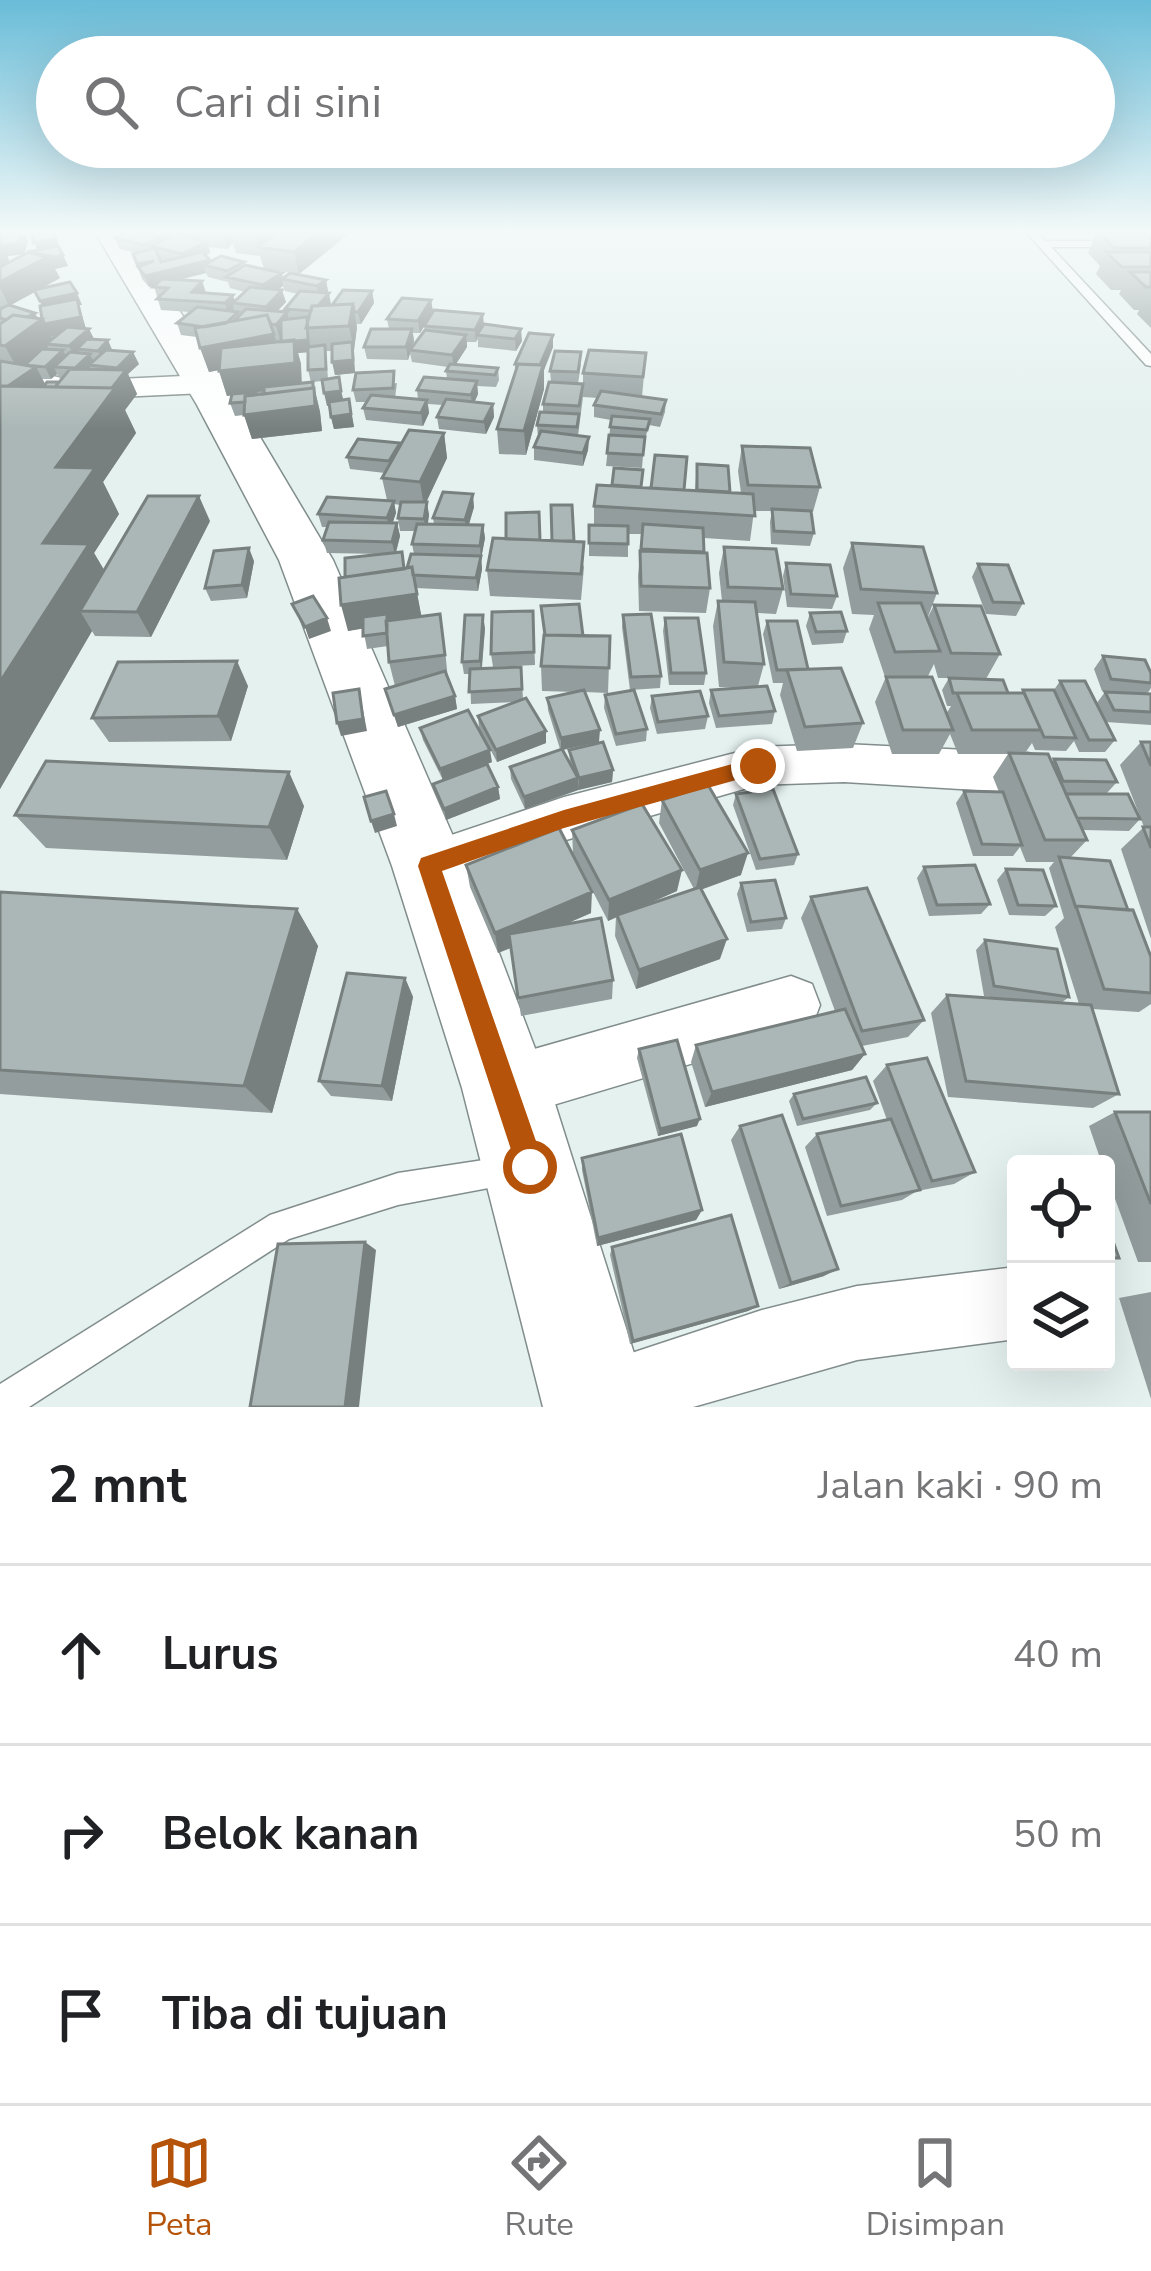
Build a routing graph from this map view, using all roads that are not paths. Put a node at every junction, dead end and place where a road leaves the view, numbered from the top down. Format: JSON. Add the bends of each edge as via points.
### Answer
{"nodes":[{"id":1,"x":152,"y":298,"type":"edge"},
{"id":2,"x":1092,"y":298,"type":"edge"},
{"id":3,"x":1151,"y":362,"type":"edge"},
{"id":4,"x":0,"y":373,"type":"edge"},
{"id":5,"x":205,"y":384,"type":"junction"},
{"id":6,"x":1028,"y":773,"type":"edge"},
{"id":7,"x":429,"y":866,"type":"junction"},
{"id":8,"x":791,"y":1005,"type":"dead end"},
{"id":9,"x":506,"y":1088,"type":"junction"},
{"id":10,"x":530,"y":1167,"type":"junction"},
{"id":11,"x":1007,"y":1304,"type":"edge"},
{"id":12,"x":596,"y":1404,"type":"edge"},
{"id":13,"x":0,"y":1406,"type":"edge"}],
"edges":[{"from":1,"to":5,"type":"main road"},
{"from":2,"to":3,"type":"lane"},
{"from":4,"to":5,"type":"street","via":[[66,389]]},
{"from":5,"to":7,"type":"main road","via":[[306,560]]},
{"from":6,"to":7,"type":"street","via":[[758,766]]},
{"from":7,"to":9,"type":"main road"},
{"from":8,"to":9,"type":"street"},
{"from":9,"to":10,"type":"main road"},
{"from":10,"to":12,"type":"main road"},
{"from":10,"to":13,"type":"lane","via":[[398,1189],[281,1226]]},
{"from":11,"to":12,"type":"street","via":[[857,1323]]}]}
